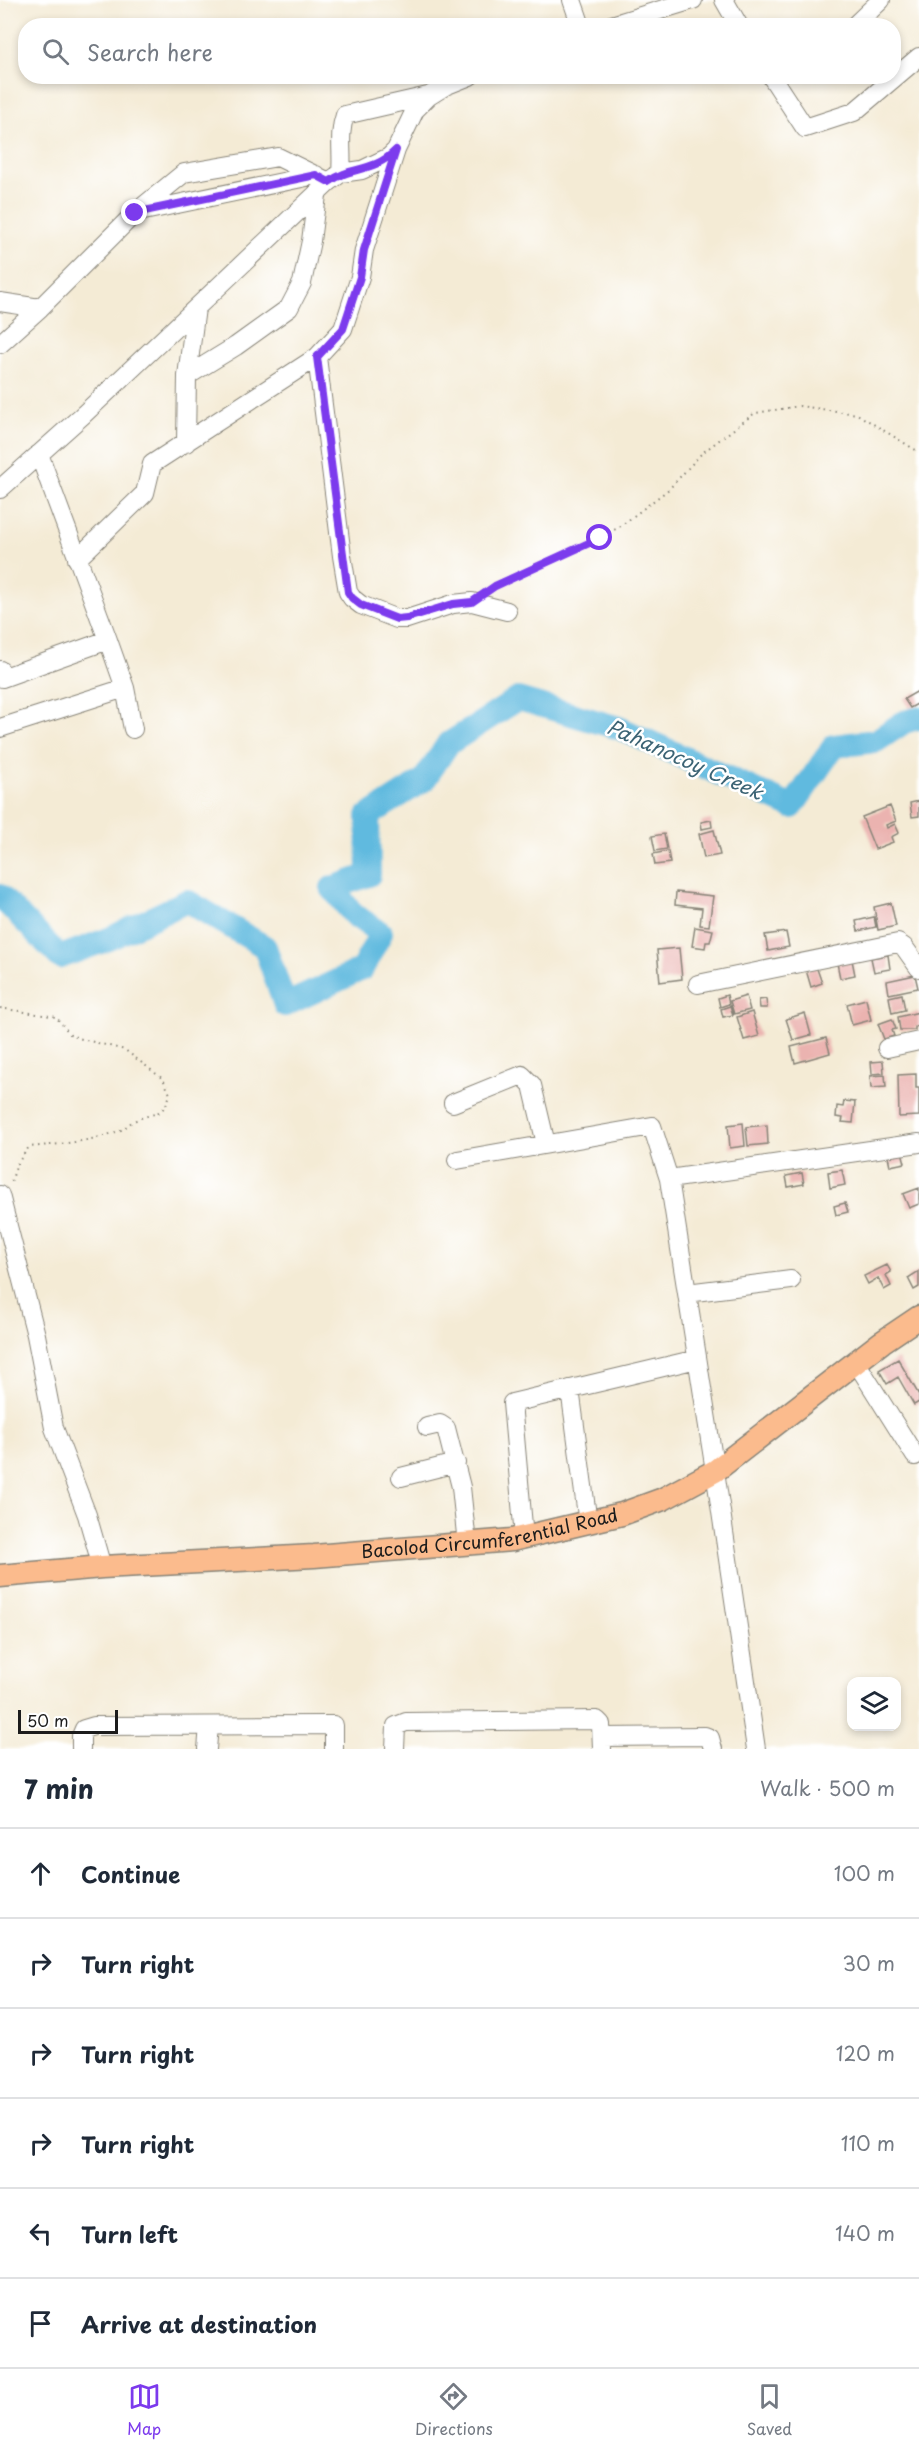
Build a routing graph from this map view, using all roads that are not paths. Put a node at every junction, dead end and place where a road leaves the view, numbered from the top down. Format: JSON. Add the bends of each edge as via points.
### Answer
{"nodes":[{"id":1,"x":572,"y":0,"type":"edge"},
{"id":2,"x":693,"y":0,"type":"edge"},
{"id":3,"x":723,"y":0,"type":"edge"},
{"id":4,"x":881,"y":0,"type":"edge"},
{"id":5,"x":659,"y":5,"type":"edge"},
{"id":6,"x":578,"y":18,"type":"edge"},
{"id":7,"x":627,"y":18,"type":"edge"},
{"id":8,"x":734,"y":18,"type":"edge"},
{"id":9,"x":862,"y":18,"type":"edge"},
{"id":10,"x":919,"y":57,"type":"edge"},
{"id":11,"x":901,"y":72,"type":"edge"},
{"id":12,"x":450,"y":84,"type":"edge"},
{"id":13,"x":776,"y":84,"type":"edge"},
{"id":14,"x":887,"y":84,"type":"edge"},
{"id":15,"x":429,"y":96,"type":"junction"},
{"id":16,"x":396,"y":150,"type":"junction"},
{"id":17,"x":326,"y":181,"type":"junction"},
{"id":18,"x":135,"y":213,"type":"junction"},
{"id":19,"x":0,"y":302,"type":"edge"},
{"id":20,"x":40,"y":308,"type":"junction"},
{"id":21,"x":196,"y":308,"type":"junction"},
{"id":22,"x":0,"y":344,"type":"edge"},
{"id":23,"x":317,"y":357,"type":"junction"},
{"id":24,"x":187,"y":376,"type":"junction"},
{"id":25,"x":186,"y":443,"type":"junction"},
{"id":26,"x":39,"y":454,"type":"junction"},
{"id":27,"x":0,"y":489,"type":"edge"},
{"id":28,"x":77,"y":559,"type":"junction"},
{"id":29,"x":507,"y":611,"type":"dead end"},
{"id":30,"x":108,"y":640,"type":"junction"},
{"id":31,"x":0,"y":670,"type":"edge"},
{"id":32,"x":125,"y":688,"type":"junction"},
{"id":33,"x":0,"y":728,"type":"edge"},
{"id":34,"x":133,"y":729,"type":"dead end"},
{"id":35,"x":919,"y":968,"type":"edge"},
{"id":36,"x":698,"y":984,"type":"dead end"},
{"id":37,"x":919,"y":1041,"type":"edge"},
{"id":38,"x":887,"y":1048,"type":"dead end"},
{"id":39,"x":453,"y":1103,"type":"dead end"},
{"id":40,"x":919,"y":1143,"type":"edge"},
{"id":41,"x":546,"y":1144,"type":"junction"},
{"id":42,"x":457,"y":1160,"type":"dead end"},
{"id":43,"x":669,"y":1179,"type":"junction"},
{"id":44,"x":2,"y":1202,"type":"edge"},
{"id":45,"x":790,"y":1280,"type":"dead end"},
{"id":46,"x":687,"y":1293,"type":"junction"},
{"id":47,"x":919,"y":1317,"type":"edge"},
{"id":48,"x":697,"y":1359,"type":"junction"},
{"id":49,"x":856,"y":1362,"type":"junction"},
{"id":50,"x":570,"y":1389,"type":"junction"},
{"id":51,"x":427,"y":1426,"type":"dead end"},
{"id":52,"x":915,"y":1456,"type":"dead end"},
{"id":53,"x":456,"y":1463,"type":"junction"},
{"id":54,"x":715,"y":1471,"type":"junction"},
{"id":55,"x":401,"y":1477,"type":"dead end"},
{"id":56,"x":588,"y":1523,"type":"junction"},
{"id":57,"x":524,"y":1538,"type":"junction"},
{"id":58,"x":466,"y":1544,"type":"junction"},
{"id":59,"x":102,"y":1567,"type":"junction"},
{"id":60,"x":0,"y":1576,"type":"edge"},
{"id":61,"x":209,"y":1726,"type":"junction"},
{"id":62,"x":602,"y":1743,"type":"edge"},
{"id":63,"x":81,"y":1749,"type":"edge"},
{"id":64,"x":207,"y":1749,"type":"edge"},
{"id":65,"x":334,"y":1749,"type":"edge"},
{"id":66,"x":395,"y":1749,"type":"edge"},
{"id":67,"x":713,"y":1749,"type":"edge"},
{"id":68,"x":756,"y":1749,"type":"edge"}],
"edges":[{"from":1,"to":6,"type":"street"},
{"from":2,"to":5,"type":"street"},
{"from":3,"to":8,"type":"street"},
{"from":4,"to":9,"type":"street"},
{"from":5,"to":7,"type":"street"},
{"from":10,"to":11,"type":"street"},
{"from":12,"to":15,"type":"street"},
{"from":13,"to":14,"type":"street","via":[[805,128],[854,112]]},
{"from":15,"to":16,"type":"street","via":[[415,110]]},
{"from":15,"to":17,"type":"street","via":[[345,116],[339,131],[343,153]]},
{"from":16,"to":17,"type":"street","via":[[379,164]]},
{"from":16,"to":23,"type":"street","via":[[343,329]]},
{"from":17,"to":18,"type":"street"},
{"from":17,"to":18,"type":"street","via":[[272,156],[184,173]]},
{"from":17,"to":21,"type":"street"},
{"from":17,"to":24,"type":"street","via":[[302,283],[289,308]]},
{"from":18,"to":20,"type":"street"},
{"from":19,"to":20,"type":"street"},
{"from":20,"to":22,"type":"street"},
{"from":21,"to":24,"type":"street"},
{"from":21,"to":26,"type":"street"},
{"from":23,"to":25,"type":"street"},
{"from":23,"to":29,"type":"street","via":[[342,556],[352,598],[397,619],[472,602]]},
{"from":24,"to":25,"type":"street"},
{"from":25,"to":28,"type":"street","via":[[152,464],[145,493]]},
{"from":26,"to":27,"type":"street"},
{"from":26,"to":28,"type":"street"},
{"from":28,"to":30,"type":"street"},
{"from":30,"to":31,"type":"street","via":[[2,678]]},
{"from":30,"to":32,"type":"street"},
{"from":32,"to":33,"type":"street"},
{"from":32,"to":34,"type":"street"},
{"from":35,"to":36,"type":"street","via":[[898,943]]},
{"from":37,"to":38,"type":"street"},
{"from":39,"to":41,"type":"street","via":[[522,1075],[532,1085]]},
{"from":40,"to":43,"type":"street"},
{"from":41,"to":42,"type":"street"},
{"from":41,"to":43,"type":"street","via":[[652,1126]]},
{"from":43,"to":46,"type":"street"},
{"from":44,"to":59,"type":"street","via":[[36,1335],[54,1428]]},
{"from":45,"to":46,"type":"street"},
{"from":46,"to":48,"type":"street"},
{"from":47,"to":49,"type":"main road","name":"Bacolod Circumferential Road"},
{"from":48,"to":50,"type":"street"},
{"from":48,"to":54,"type":"street"},
{"from":49,"to":52,"type":"street"},
{"from":49,"to":54,"type":"main road","name":"Bacolod Circumferential Road"},
{"from":50,"to":56,"type":"street"},
{"from":50,"to":57,"type":"street","via":[[512,1403]]},
{"from":51,"to":53,"type":"street","via":[[440,1424],[447,1428]]},
{"from":53,"to":55,"type":"street"},
{"from":53,"to":58,"type":"street","via":[[462,1487]]},
{"from":54,"to":56,"type":"main road","name":"Bacolod Circumferential Road","via":[[663,1499]]},
{"from":54,"to":68,"type":"street"},
{"from":56,"to":57,"type":"main road","name":"Bacolod Circumferential Road"},
{"from":57,"to":58,"type":"main road","name":"Bacolod Circumferential Road"},
{"from":58,"to":59,"type":"main road","name":"Bacolod Circumferential Road"},
{"from":59,"to":60,"type":"main road","name":"Bacolod Circumferential Road"},
{"from":61,"to":63,"type":"street","via":[[94,1726],[84,1729]]},
{"from":61,"to":64,"type":"street"},
{"from":61,"to":65,"type":"street","via":[[334,1725]]},
{"from":62,"to":66,"type":"street","via":[[601,1724],[597,1720],[406,1722],[396,1726]]},
{"from":62,"to":67,"type":"street","via":[[705,1736],[710,1738]]}]}
